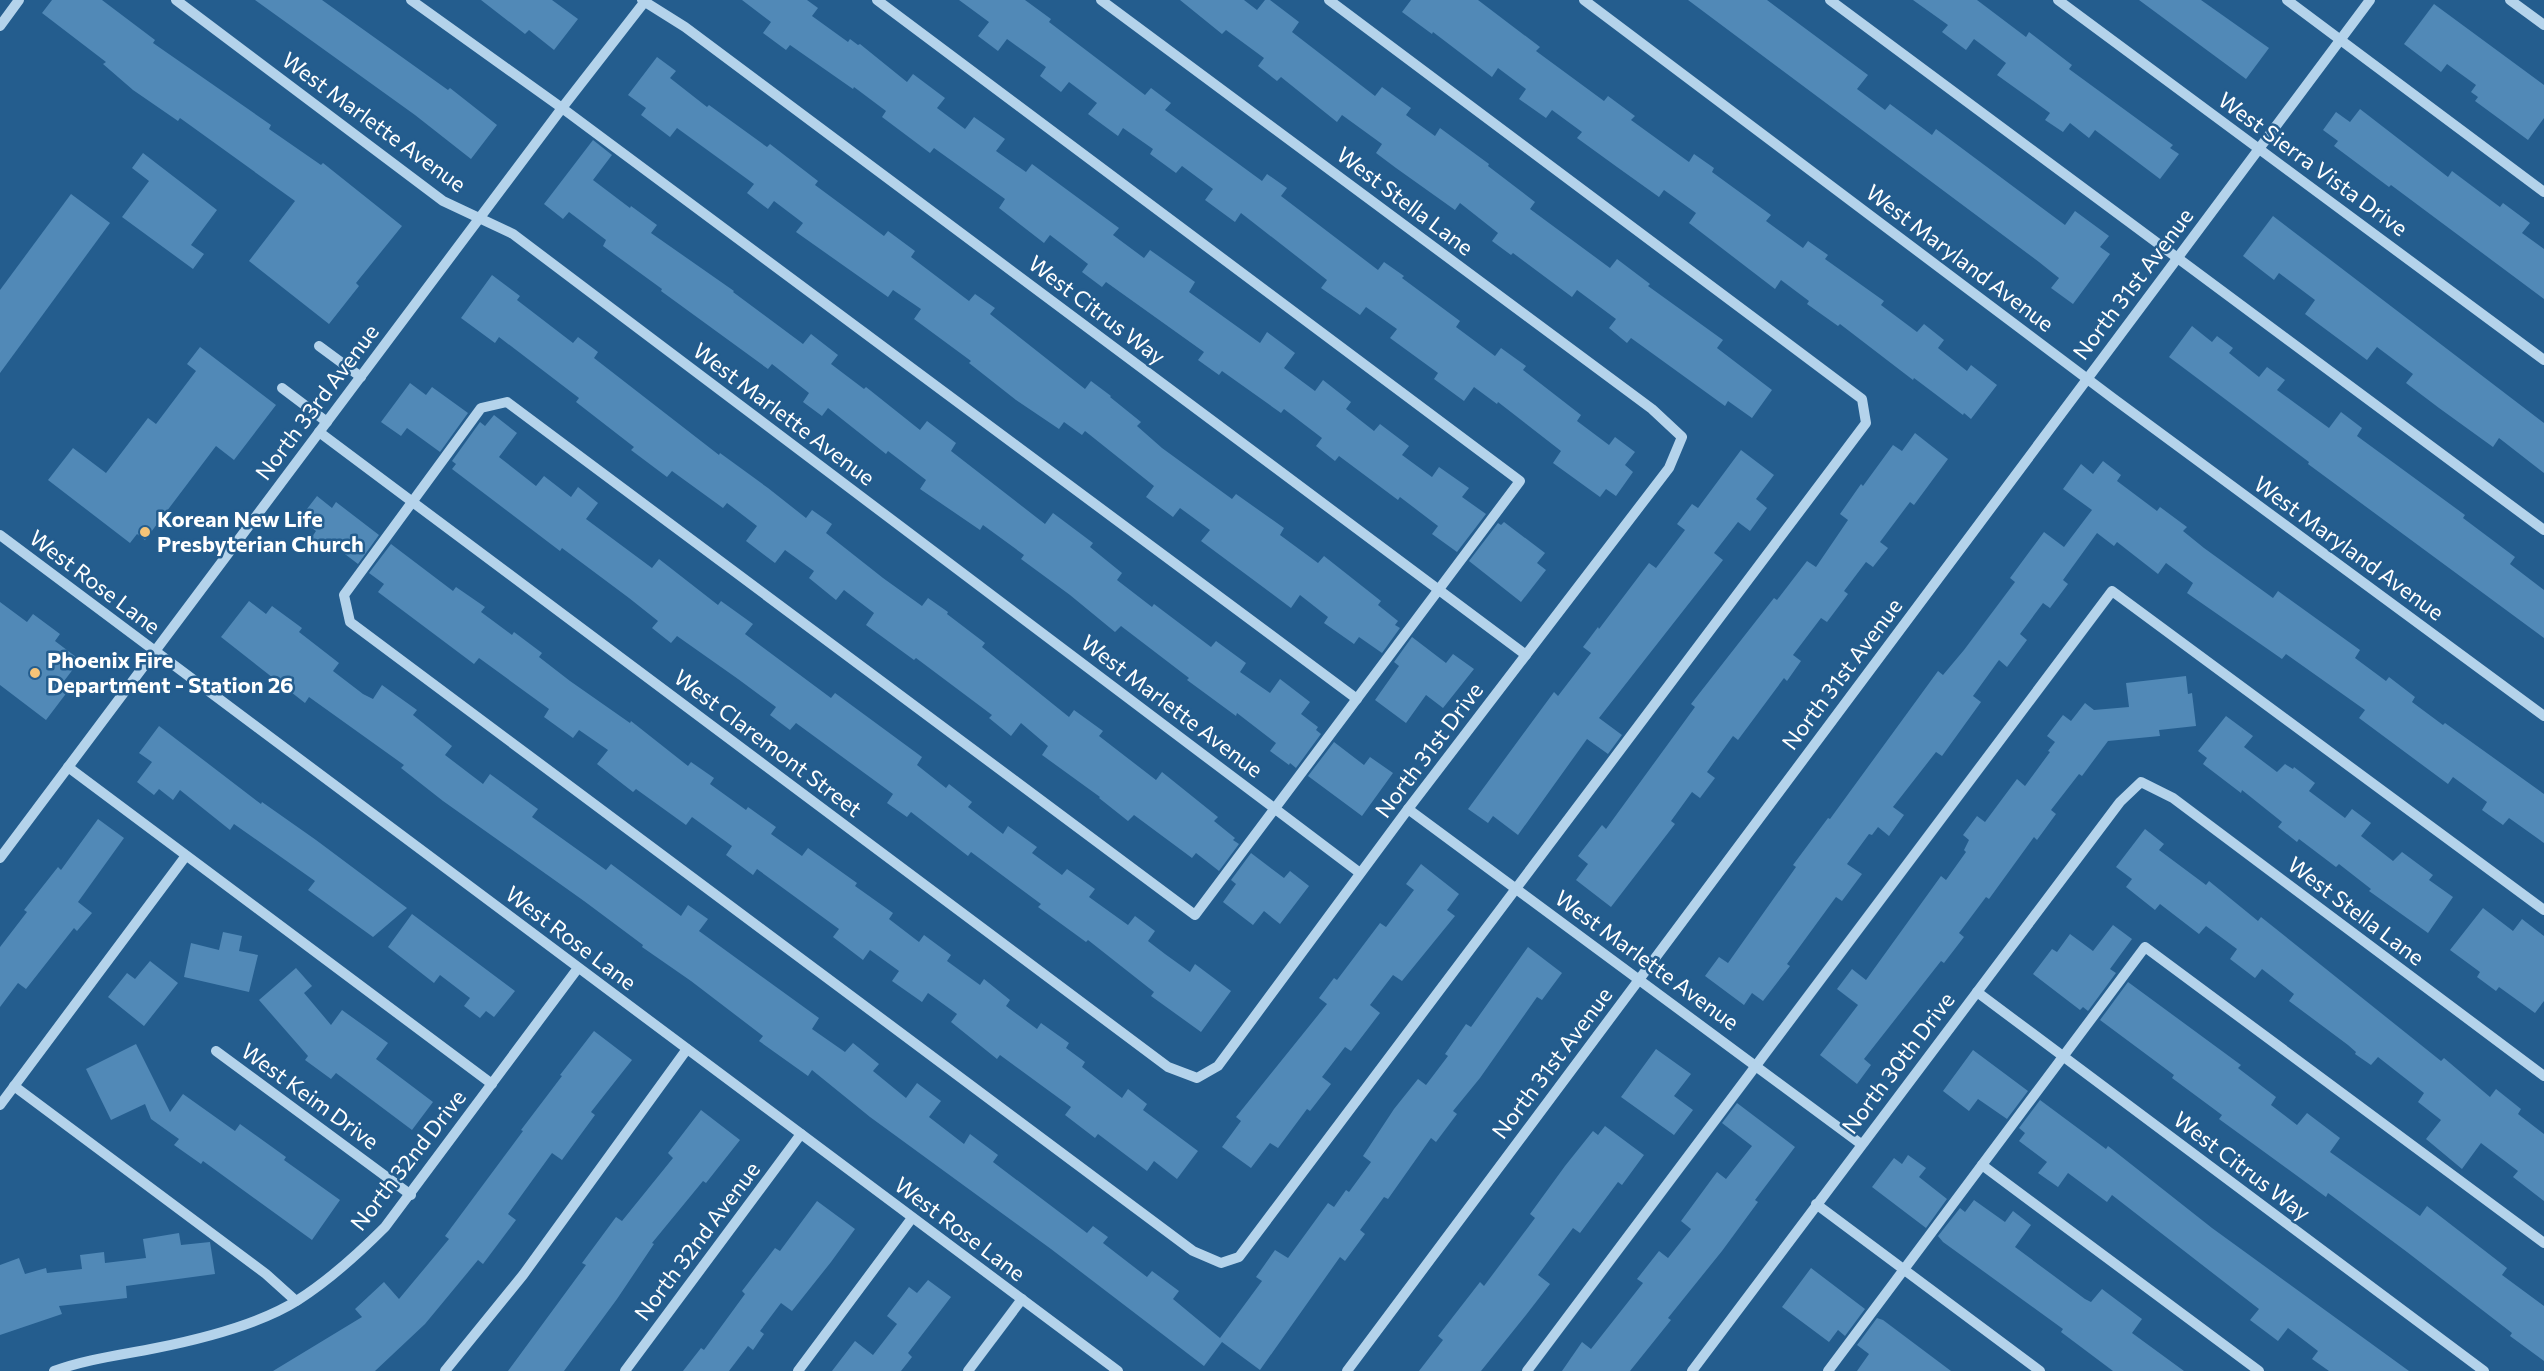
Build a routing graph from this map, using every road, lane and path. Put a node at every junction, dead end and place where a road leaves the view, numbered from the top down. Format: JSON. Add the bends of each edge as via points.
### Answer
{"nodes":[{"id":1,"x":20,"y":0,"type":"edge"},
{"id":2,"x":176,"y":0,"type":"edge"},
{"id":3,"x":411,"y":0,"type":"edge"},
{"id":4,"x":645,"y":0,"type":"edge"},
{"id":5,"x":877,"y":0,"type":"edge"},
{"id":6,"x":1101,"y":0,"type":"edge"},
{"id":7,"x":1329,"y":0,"type":"edge"},
{"id":8,"x":1584,"y":0,"type":"edge"},
{"id":9,"x":1830,"y":0,"type":"edge"},
{"id":10,"x":2058,"y":0,"type":"edge"},
{"id":11,"x":2287,"y":0,"type":"edge"},
{"id":12,"x":2370,"y":0,"type":"edge"},
{"id":13,"x":2510,"y":0,"type":"edge"},
{"id":14,"x":2544,"y":25,"type":"edge"},
{"id":15,"x":0,"y":26,"type":"edge"},
{"id":16,"x":2341,"y":39,"type":"junction"},
{"id":17,"x":562,"y":108,"type":"junction"},
{"id":18,"x":2259,"y":149,"type":"junction"},
{"id":19,"x":2544,"y":192,"type":"edge"},
{"id":20,"x":480,"y":218,"type":"junction"},
{"id":21,"x":2178,"y":256,"type":"junction"},
{"id":22,"x":319,"y":346,"type":"dead end"},
{"id":23,"x":2544,"y":360,"type":"edge"},
{"id":24,"x":361,"y":377,"type":"junction"},
{"id":25,"x":2088,"y":378,"type":"junction"},
{"id":26,"x":282,"y":388,"type":"dead end"},
{"id":27,"x":327,"y":422,"type":"junction"},
{"id":28,"x":319,"y":432,"type":"junction"},
{"id":29,"x":1682,"y":437,"type":"joint"},
{"id":30,"x":412,"y":501,"type":"junction"},
{"id":31,"x":2544,"y":530,"type":"edge"},
{"id":32,"x":0,"y":535,"type":"edge"},
{"id":33,"x":1439,"y":590,"type":"junction"},
{"id":34,"x":155,"y":651,"type":"junction"},
{"id":35,"x":1526,"y":655,"type":"junction"},
{"id":36,"x":1357,"y":699,"type":"junction"},
{"id":37,"x":2544,"y":716,"type":"edge"},
{"id":38,"x":68,"y":767,"type":"junction"},
{"id":39,"x":2141,"y":782,"type":"joint"},
{"id":40,"x":1276,"y":809,"type":"junction"},
{"id":41,"x":1408,"y":809,"type":"junction"},
{"id":42,"x":185,"y":856,"type":"junction"},
{"id":43,"x":0,"y":858,"type":"edge"},
{"id":44,"x":1360,"y":873,"type":"junction"},
{"id":45,"x":1516,"y":888,"type":"junction"},
{"id":46,"x":2544,"y":910,"type":"edge"},
{"id":47,"x":578,"y":968,"type":"junction"},
{"id":48,"x":1638,"y":979,"type":"junction"},
{"id":49,"x":1977,"y":992,"type":"junction"},
{"id":50,"x":687,"y":1049,"type":"junction"},
{"id":51,"x":216,"y":1051,"type":"dead end"},
{"id":52,"x":2063,"y":1056,"type":"junction"},
{"id":53,"x":1756,"y":1066,"type":"junction"},
{"id":54,"x":2544,"y":1076,"type":"edge"},
{"id":55,"x":1197,"y":1078,"type":"joint"},
{"id":56,"x":492,"y":1084,"type":"junction"},
{"id":57,"x":14,"y":1086,"type":"junction"},
{"id":58,"x":0,"y":1105,"type":"edge"},
{"id":59,"x":801,"y":1134,"type":"junction"},
{"id":60,"x":1861,"y":1144,"type":"junction"},
{"id":61,"x":1982,"y":1165,"type":"junction"},
{"id":62,"x":411,"y":1195,"type":"junction"},
{"id":63,"x":1816,"y":1204,"type":"junction"},
{"id":64,"x":912,"y":1218,"type":"junction"},
{"id":65,"x":2544,"y":1243,"type":"edge"},
{"id":66,"x":1904,"y":1269,"type":"junction"},
{"id":67,"x":1022,"y":1299,"type":"junction"},
{"id":68,"x":296,"y":1301,"type":"junction"},
{"id":69,"x":54,"y":1371,"type":"edge"},
{"id":70,"x":445,"y":1371,"type":"edge"},
{"id":71,"x":625,"y":1371,"type":"edge"},
{"id":72,"x":798,"y":1371,"type":"edge"},
{"id":73,"x":968,"y":1371,"type":"edge"},
{"id":74,"x":1118,"y":1371,"type":"edge"},
{"id":75,"x":1347,"y":1371,"type":"edge"},
{"id":76,"x":1527,"y":1371,"type":"edge"},
{"id":77,"x":1692,"y":1371,"type":"edge"},
{"id":78,"x":1828,"y":1371,"type":"edge"},
{"id":79,"x":2040,"y":1371,"type":"edge"},
{"id":80,"x":2259,"y":1371,"type":"edge"},
{"id":81,"x":2484,"y":1371,"type":"edge"}],
"edges":[{"from":1,"to":15,"type":"street"},
{"from":2,"to":20,"type":"street","name":"West Marlette Avenue","via":[[443,201]]},
{"from":3,"to":17,"type":"street"},
{"from":4,"to":17,"type":"street","name":"North 33rd Avenue"},
{"from":4,"to":33,"type":"street","name":"West Citrus Way"},
{"from":5,"to":33,"type":"street","via":[[1520,481]]},
{"from":6,"to":29,"type":"street","name":"West Stella Lane","via":[[1652,409]]},
{"from":7,"to":45,"type":"street","via":[[1862,399],[1866,423]]},
{"from":8,"to":25,"type":"street","name":"West Maryland Avenue"},
{"from":9,"to":21,"type":"street"},
{"from":10,"to":18,"type":"street","name":"West Sierra Vista Drive"},
{"from":11,"to":16,"type":"street"},
{"from":12,"to":16,"type":"street","name":"North 31st Avenue"},
{"from":13,"to":14,"type":"street"},
{"from":16,"to":18,"type":"street","name":"North 31st Avenue"},
{"from":16,"to":19,"type":"street"},
{"from":17,"to":20,"type":"street","name":"North 33rd Avenue"},
{"from":17,"to":36,"type":"street"},
{"from":18,"to":21,"type":"street","name":"North 31st Avenue"},
{"from":18,"to":23,"type":"street","name":"West Sierra Vista Drive"},
{"from":20,"to":24,"type":"street","name":"North 33rd Avenue"},
{"from":20,"to":40,"type":"street","name":"West Marlette Avenue","via":[[513,234]]},
{"from":21,"to":25,"type":"street","name":"North 31st Avenue"},
{"from":21,"to":31,"type":"street"},
{"from":22,"to":24,"type":"street"},
{"from":24,"to":27,"type":"street","name":"North 33rd Avenue"},
{"from":25,"to":37,"type":"street","name":"West Maryland Avenue"},
{"from":25,"to":48,"type":"street","name":"North 31st Avenue"},
{"from":26,"to":27,"type":"street"},
{"from":27,"to":28,"type":"street","name":"North 33rd Avenue"},
{"from":28,"to":30,"type":"street","name":"West Claremont Street"},
{"from":28,"to":34,"type":"street","name":"North 33rd Avenue"},
{"from":29,"to":35,"type":"street","name":"North 31st Drive","via":[[1669,468]]},
{"from":30,"to":40,"type":"street","via":[[481,408],[507,402],[1195,915]]},
{"from":30,"to":45,"type":"street","via":[[344,595],[350,622],[1192,1251],[1221,1263],[1239,1257]]},
{"from":30,"to":55,"type":"street","name":"West Claremont Street","via":[[1158,1060]]},
{"from":32,"to":34,"type":"street","name":"West Rose Lane"},
{"from":33,"to":35,"type":"street","name":"West Citrus Way"},
{"from":33,"to":36,"type":"street"},
{"from":34,"to":38,"type":"street","name":"North 33rd Avenue"},
{"from":34,"to":47,"type":"street","name":"West Rose Lane"},
{"from":35,"to":41,"type":"street","name":"North 31st Drive"},
{"from":36,"to":40,"type":"street"},
{"from":38,"to":42,"type":"street"},
{"from":38,"to":43,"type":"street","name":"North 33rd Avenue"},
{"from":39,"to":49,"type":"street","name":"North 30th Drive","via":[[2120,802]]},
{"from":39,"to":54,"type":"street","name":"West Stella Lane","via":[[2173,798]]},
{"from":40,"to":44,"type":"street","name":"West Marlette Avenue"},
{"from":41,"to":44,"type":"street","name":"North 31st Drive"},
{"from":41,"to":45,"type":"street","name":"West Marlette Avenue"},
{"from":42,"to":56,"type":"street"},
{"from":42,"to":57,"type":"street"},
{"from":44,"to":55,"type":"street","name":"North 31st Drive","via":[[1218,1066]]},
{"from":45,"to":48,"type":"street","name":"West Marlette Avenue"},
{"from":46,"to":53,"type":"street","via":[[2112,591]]},
{"from":47,"to":50,"type":"street","name":"West Rose Lane"},
{"from":47,"to":56,"type":"street","name":"North 32nd Drive"},
{"from":48,"to":53,"type":"street","name":"West Marlette Avenue"},
{"from":48,"to":75,"type":"street","name":"North 31st Avenue"},
{"from":49,"to":52,"type":"street","name":"West Citrus Way"},
{"from":49,"to":60,"type":"street","name":"North 30th Drive"},
{"from":50,"to":59,"type":"street","name":"West Rose Lane"},
{"from":50,"to":70,"type":"street","via":[[523,1275]]},
{"from":51,"to":62,"type":"street","name":"West Keim Drive"},
{"from":52,"to":61,"type":"street"},
{"from":52,"to":65,"type":"street","via":[[2145,947]]},
{"from":52,"to":81,"type":"street","name":"West Citrus Way"},
{"from":53,"to":60,"type":"street","name":"West Marlette Avenue"},
{"from":53,"to":76,"type":"street"},
{"from":56,"to":62,"type":"street","name":"North 32nd Drive"},
{"from":57,"to":58,"type":"street"},
{"from":57,"to":68,"type":"street","via":[[266,1274]]},
{"from":59,"to":64,"type":"street","name":"West Rose Lane"},
{"from":59,"to":71,"type":"street","name":"North 32nd Avenue"},
{"from":60,"to":63,"type":"street","name":"North 30th Drive"},
{"from":61,"to":66,"type":"street"},
{"from":61,"to":80,"type":"street"},
{"from":62,"to":68,"type":"street","name":"North 32nd Drive","via":[[350,1263]]},
{"from":63,"to":66,"type":"street"},
{"from":63,"to":77,"type":"street","name":"North 30th Drive"},
{"from":64,"to":67,"type":"street","name":"West Rose Lane"},
{"from":64,"to":72,"type":"street"},
{"from":66,"to":78,"type":"street"},
{"from":66,"to":79,"type":"street"},
{"from":67,"to":73,"type":"street"},
{"from":67,"to":74,"type":"street","name":"West Rose Lane"},
{"from":68,"to":69,"type":"street","name":"North 32nd Drive","via":[[241,1326],[210,1335],[96,1358]]}]}
